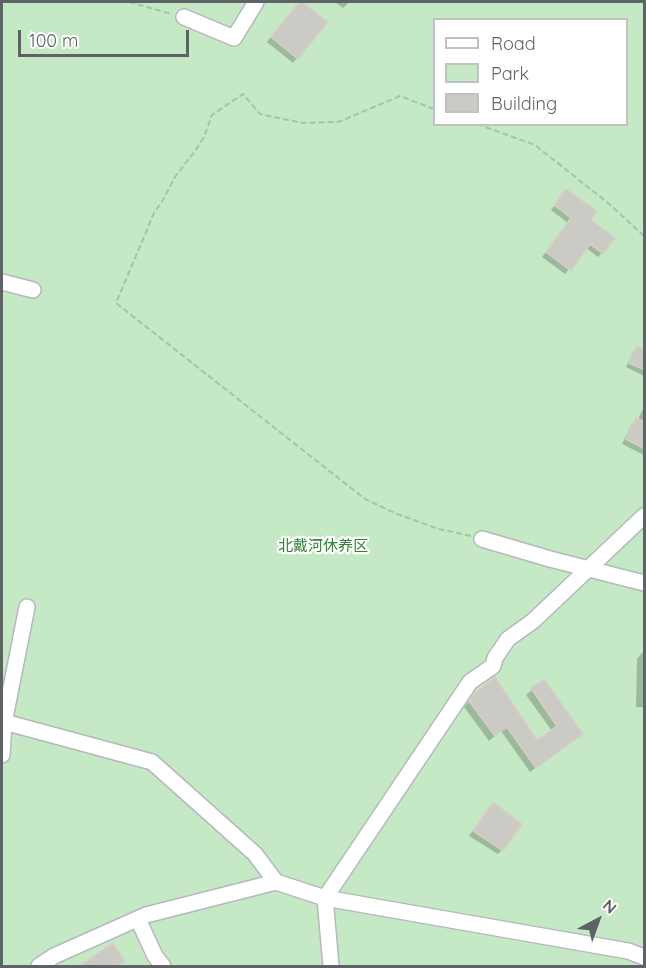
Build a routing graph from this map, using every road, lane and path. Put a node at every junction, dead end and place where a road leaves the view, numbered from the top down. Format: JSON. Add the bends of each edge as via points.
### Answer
{"nodes":[{"id":1,"x":129,"y":2,"type":"edge"},
{"id":2,"x":256,"y":2,"type":"edge"},
{"id":3,"x":184,"y":17,"type":"joint"},
{"id":4,"x":433,"y":108,"type":"edge"},
{"id":5,"x":483,"y":126,"type":"edge"},
{"id":6,"x":645,"y":236,"type":"edge"},
{"id":7,"x":2,"y":282,"type":"edge"},
{"id":8,"x":33,"y":290,"type":"dead end"},
{"id":9,"x":645,"y":516,"type":"edge"},
{"id":10,"x":482,"y":539,"type":"joint"},
{"id":11,"x":588,"y":569,"type":"junction"},
{"id":12,"x":645,"y":583,"type":"edge"},
{"id":13,"x":27,"y":607,"type":"dead end"},
{"id":14,"x":3,"y":723,"type":"edge"},
{"id":15,"x":2,"y":755,"type":"edge"},
{"id":16,"x":276,"y":882,"type":"junction"},
{"id":17,"x":325,"y":898,"type":"junction"},
{"id":18,"x":138,"y":919,"type":"junction"},
{"id":19,"x":645,"y":957,"type":"edge"},
{"id":20,"x":39,"y":966,"type":"edge"},
{"id":21,"x":163,"y":966,"type":"edge"},
{"id":22,"x":331,"y":966,"type":"edge"}],
"edges":[{"from":1,"to":3,"type":"path"},
{"from":2,"to":3,"type":"street","via":[[234,38]]},
{"from":4,"to":10,"type":"path","via":[[400,96],[338,122],[302,123],[260,114],[243,94],[213,115],[204,137],[175,177],[154,213],[116,303],[365,499],[439,529]]},
{"from":5,"to":6,"type":"path","via":[[535,145]]},
{"from":7,"to":8,"type":"street"},
{"from":9,"to":11,"type":"street"},
{"from":10,"to":11,"type":"street"},
{"from":11,"to":12,"type":"street"},
{"from":11,"to":17,"type":"street","via":[[508,639],[493,666],[470,682]]},
{"from":13,"to":14,"type":"street"},
{"from":14,"to":15,"type":"street"},
{"from":14,"to":16,"type":"street","via":[[152,762],[255,854]]},
{"from":16,"to":17,"type":"street"},
{"from":16,"to":18,"type":"street"},
{"from":17,"to":19,"type":"street"},
{"from":17,"to":22,"type":"street"},
{"from":18,"to":20,"type":"street"},
{"from":18,"to":21,"type":"street"}]}
